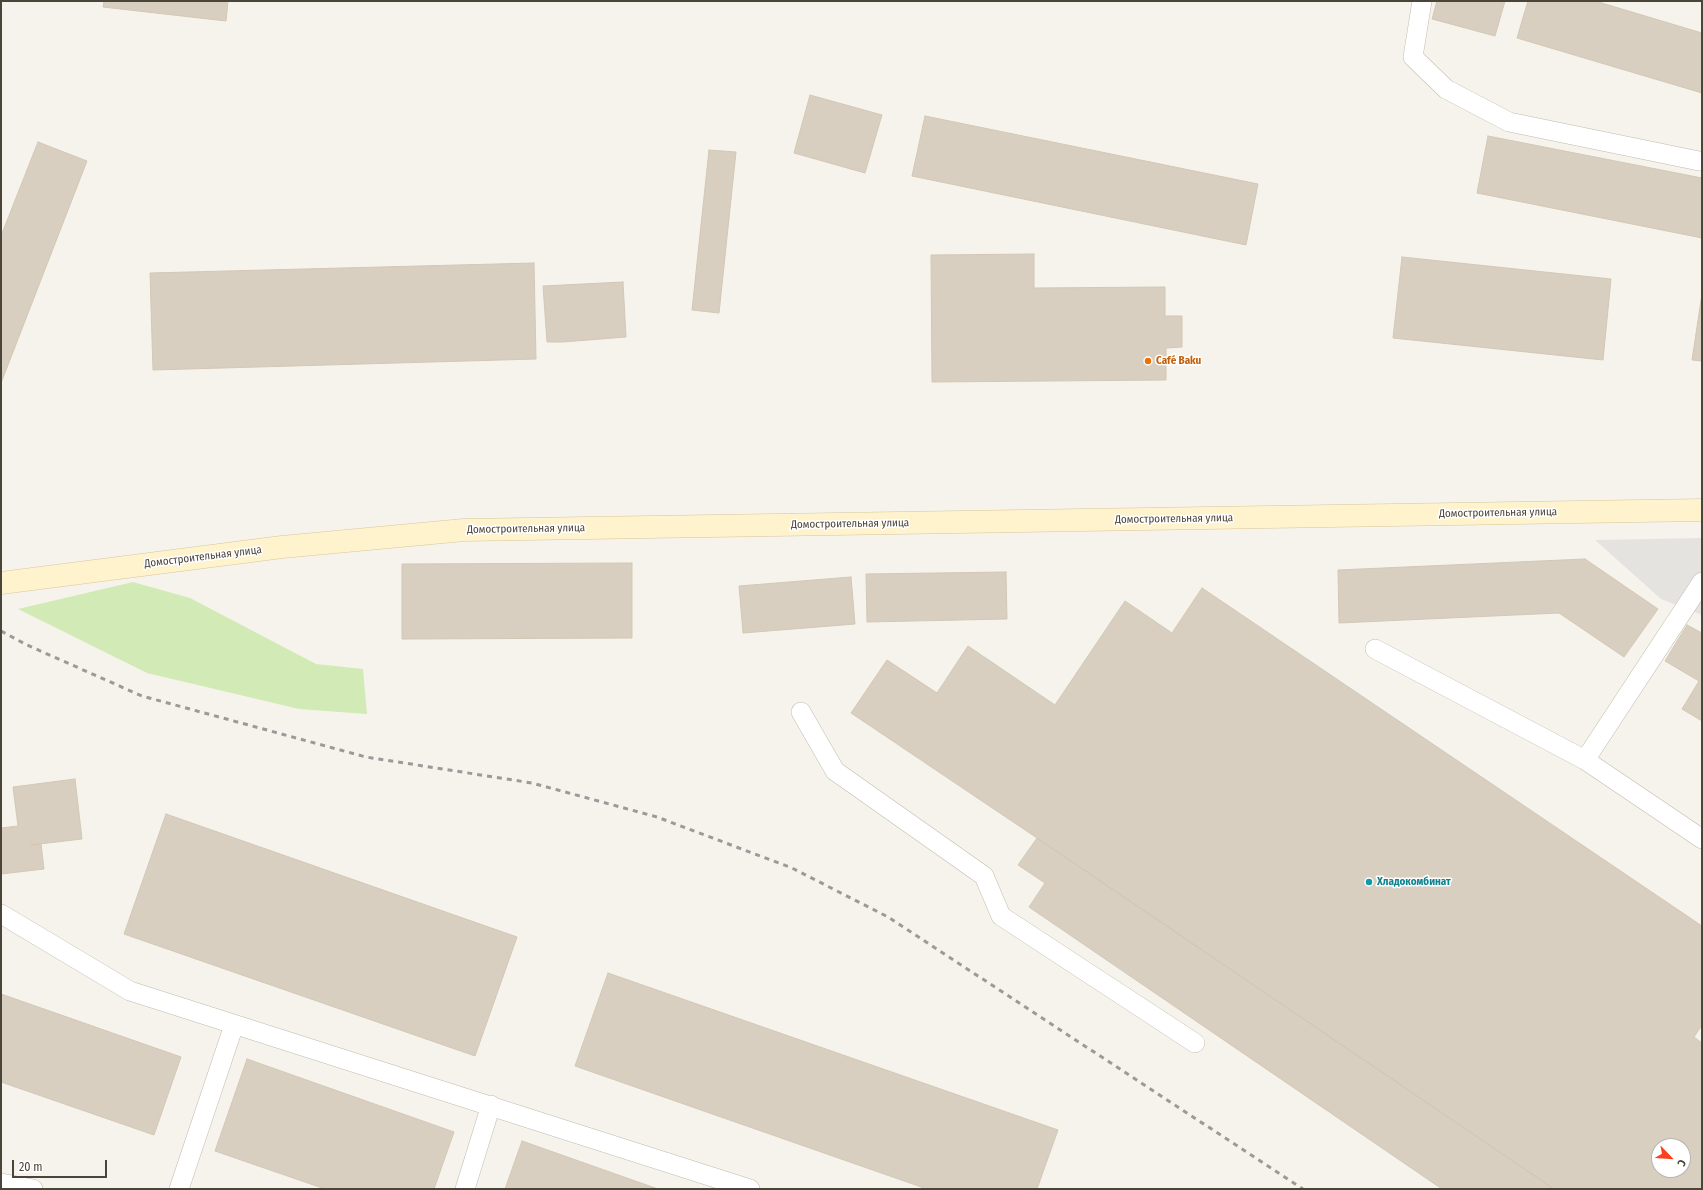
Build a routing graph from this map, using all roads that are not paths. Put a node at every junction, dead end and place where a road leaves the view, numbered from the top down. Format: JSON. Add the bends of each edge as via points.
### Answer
{"nodes":[{"id":1,"x":1422,"y":1,"type":"edge"},
{"id":2,"x":1699,"y":161,"type":"dead end"},
{"id":3,"x":1702,"y":510,"type":"edge"},
{"id":4,"x":1702,"y":582,"type":"edge"},
{"id":5,"x":1,"y":584,"type":"edge"},
{"id":6,"x":1375,"y":649,"type":"dead end"},
{"id":7,"x":801,"y":712,"type":"dead end"},
{"id":8,"x":1585,"y":760,"type":"junction"},
{"id":9,"x":1702,"y":839,"type":"edge"},
{"id":10,"x":1,"y":914,"type":"edge"},
{"id":11,"x":234,"y":1025,"type":"junction"},
{"id":12,"x":1194,"y":1043,"type":"dead end"},
{"id":13,"x":490,"y":1106,"type":"junction"},
{"id":14,"x":1,"y":1183,"type":"edge"},
{"id":15,"x":32,"y":1189,"type":"edge"},
{"id":16,"x":179,"y":1189,"type":"edge"},
{"id":17,"x":465,"y":1189,"type":"edge"},
{"id":18,"x":750,"y":1189,"type":"edge"}],
"edges":[{"from":1,"to":2,"type":"lane","via":[[1413,57],[1446,89],[1509,122]]},
{"from":3,"to":5,"type":"street","name":"Домостроительная улица","via":[[464,530],[282,547]]},
{"from":4,"to":8,"type":"lane"},
{"from":6,"to":8,"type":"lane"},
{"from":7,"to":12,"type":"lane","via":[[835,771],[984,876],[1001,916]]},
{"from":8,"to":9,"type":"lane"},
{"from":10,"to":11,"type":"lane","via":[[130,991]]},
{"from":11,"to":13,"type":"lane"},
{"from":11,"to":16,"type":"lane"},
{"from":13,"to":17,"type":"lane"},
{"from":13,"to":18,"type":"lane"},
{"from":14,"to":15,"type":"lane"}]}
